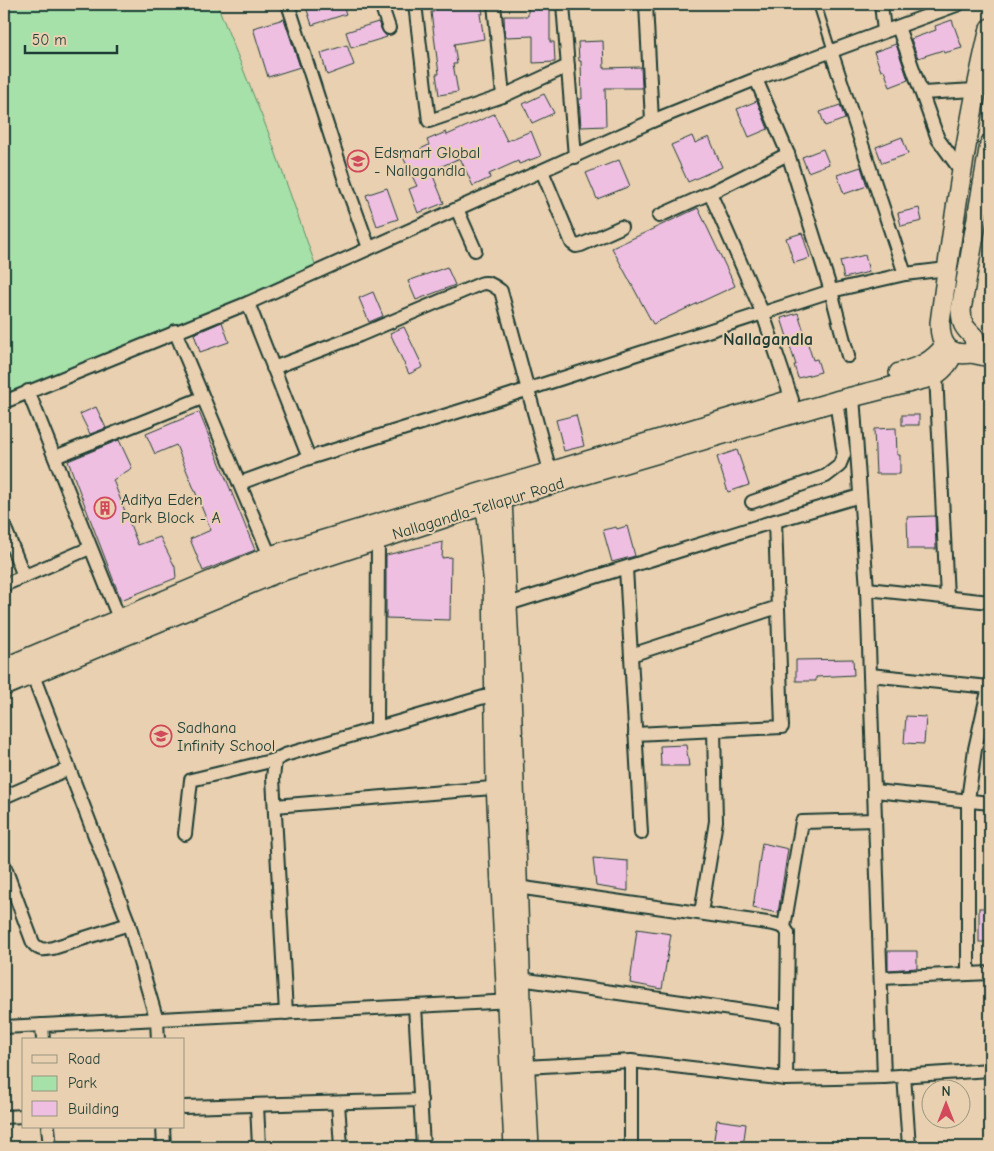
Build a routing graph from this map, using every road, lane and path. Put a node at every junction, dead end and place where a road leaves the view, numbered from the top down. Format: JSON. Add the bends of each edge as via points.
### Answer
{"nodes":[{"id":1,"x":288,"y":4,"type":"edge"},
{"id":2,"x":381,"y":4,"type":"edge"},
{"id":3,"x":415,"y":4,"type":"edge"},
{"id":4,"x":494,"y":4,"type":"edge"},
{"id":5,"x":563,"y":4,"type":"edge"},
{"id":6,"x":646,"y":4,"type":"edge"},
{"id":7,"x":817,"y":4,"type":"edge"},
{"id":8,"x":881,"y":4,"type":"edge"},
{"id":9,"x":959,"y":4,"type":"edge"},
{"id":10,"x":898,"y":27,"type":"junction"},
{"id":11,"x":389,"y":28,"type":"dead end"},
{"id":12,"x":990,"y":28,"type":"edge"},
{"id":13,"x":884,"y":31,"type":"junction"},
{"id":14,"x":832,"y":51,"type":"junction"},
{"id":15,"x":568,"y":66,"type":"junction"},
{"id":16,"x":756,"y":79,"type":"junction"},
{"id":17,"x":975,"y":90,"type":"junction"},
{"id":18,"x":922,"y":93,"type":"junction"},
{"id":19,"x":503,"y":96,"type":"junction"},
{"id":20,"x":652,"y":121,"type":"junction"},
{"id":21,"x":990,"y":144,"type":"edge"},
{"id":22,"x":788,"y":154,"type":"junction"},
{"id":23,"x":575,"y":157,"type":"junction"},
{"id":24,"x":961,"y":171,"type":"junction"},
{"id":25,"x":542,"y":172,"type":"junction"},
{"id":26,"x":710,"y":193,"type":"junction"},
{"id":27,"x":457,"y":209,"type":"junction"},
{"id":28,"x":659,"y":216,"type":"dead end"},
{"id":29,"x":621,"y":227,"type":"dead end"},
{"id":30,"x":369,"y":248,"type":"junction"},
{"id":31,"x":475,"y":250,"type":"dead end"},
{"id":32,"x":947,"y":269,"type":"junction"},
{"id":33,"x":905,"y":274,"type":"junction"},
{"id":34,"x":830,"y":290,"type":"junction"},
{"id":35,"x":248,"y":303,"type":"junction"},
{"id":36,"x":763,"y":314,"type":"junction"},
{"id":37,"x":174,"y":331,"type":"junction"},
{"id":38,"x":967,"y":345,"type":"edge"},
{"id":39,"x":848,"y":356,"type":"dead end"},
{"id":40,"x":990,"y":357,"type":"edge"},
{"id":41,"x":273,"y":368,"type":"junction"},
{"id":42,"x":936,"y":374,"type":"junction"},
{"id":43,"x":528,"y":388,"type":"junction"},
{"id":44,"x":28,"y":391,"type":"junction"},
{"id":45,"x":202,"y":398,"type":"junction"},
{"id":46,"x":844,"y":399,"type":"junction"},
{"id":47,"x":792,"y":400,"type":"junction"},
{"id":48,"x":4,"y":402,"type":"edge"},
{"id":49,"x":711,"y":431,"type":"junction"},
{"id":50,"x":54,"y":457,"type":"junction"},
{"id":51,"x":309,"y":458,"type":"junction"},
{"id":52,"x":550,"y":471,"type":"junction"},
{"id":53,"x":240,"y":482,"type":"junction"},
{"id":54,"x":860,"y":496,"type":"junction"},
{"id":55,"x":494,"y":502,"type":"junction"},
{"id":56,"x":752,"y":502,"type":"dead end"},
{"id":57,"x":775,"y":521,"type":"junction"},
{"id":58,"x":4,"y":526,"type":"edge"},
{"id":59,"x":378,"y":539,"type":"junction"},
{"id":60,"x":90,"y":548,"type":"junction"},
{"id":61,"x":270,"y":556,"type":"junction"},
{"id":62,"x":626,"y":568,"type":"junction"},
{"id":63,"x":24,"y":576,"type":"junction"},
{"id":64,"x":4,"y":585,"type":"edge"},
{"id":65,"x":867,"y":589,"type":"junction"},
{"id":66,"x":947,"y":597,"type":"junction"},
{"id":67,"x":990,"y":602,"type":"edge"},
{"id":68,"x":508,"y":604,"type":"junction"},
{"id":69,"x":778,"y":607,"type":"junction"},
{"id":70,"x":120,"y":618,"type":"junction"},
{"id":71,"x":631,"y":655,"type":"junction"},
{"id":72,"x":4,"y":668,"type":"edge"},
{"id":73,"x":32,"y":673,"type":"junction"},
{"id":74,"x":870,"y":675,"type":"junction"},
{"id":75,"x":990,"y":684,"type":"edge"},
{"id":76,"x":4,"y":686,"type":"edge"},
{"id":77,"x":503,"y":691,"type":"junction"},
{"id":78,"x":378,"y":727,"type":"junction"},
{"id":79,"x":714,"y":730,"type":"junction"},
{"id":80,"x":635,"y":734,"type":"junction"},
{"id":81,"x":275,"y":760,"type":"junction"},
{"id":82,"x":68,"y":769,"type":"junction"},
{"id":83,"x":505,"y":787,"type":"junction"},
{"id":84,"x":875,"y":791,"type":"junction"},
{"id":85,"x":4,"y":797,"type":"edge"},
{"id":86,"x":968,"y":800,"type":"junction"},
{"id":87,"x":990,"y":803,"type":"edge"},
{"id":88,"x":275,"y":806,"type":"junction"},
{"id":89,"x":876,"y":820,"type":"junction"},
{"id":90,"x":641,"y":833,"type":"dead end"},
{"id":91,"x":185,"y":834,"type":"dead end"},
{"id":92,"x":4,"y":865,"type":"edge"},
{"id":93,"x":517,"y":887,"type":"junction"},
{"id":94,"x":701,"y":914,"type":"junction"},
{"id":95,"x":128,"y":924,"type":"junction"},
{"id":96,"x":784,"y":927,"type":"junction"},
{"id":97,"x":990,"y":973,"type":"edge"},
{"id":98,"x":968,"y":974,"type":"junction"},
{"id":99,"x":880,"y":978,"type":"junction"},
{"id":100,"x":520,"y":979,"type":"junction"},
{"id":101,"x":513,"y":1001,"type":"junction"},
{"id":102,"x":415,"y":1006,"type":"junction"},
{"id":103,"x":286,"y":1013,"type":"junction"},
{"id":104,"x":788,"y":1017,"type":"junction"},
{"id":105,"x":157,"y":1021,"type":"junction"},
{"id":106,"x":42,"y":1025,"type":"junction"},
{"id":107,"x":4,"y":1028,"type":"edge"},
{"id":108,"x":43,"y":1038,"type":"edge"},
{"id":109,"x":158,"y":1038,"type":"edge"},
{"id":110,"x":631,"y":1061,"type":"junction"},
{"id":111,"x":525,"y":1067,"type":"junction"},
{"id":112,"x":990,"y":1070,"type":"edge"},
{"id":113,"x":904,"y":1075,"type":"junction"},
{"id":114,"x":884,"y":1077,"type":"junction"},
{"id":115,"x":786,"y":1080,"type":"junction"},
{"id":116,"x":421,"y":1100,"type":"junction"},
{"id":117,"x":338,"y":1103,"type":"junction"},
{"id":118,"x":257,"y":1106,"type":"junction"},
{"id":119,"x":185,"y":1107,"type":"edge"},
{"id":120,"x":22,"y":1116,"type":"edge"},
{"id":121,"x":4,"y":1117,"type":"edge"},
{"id":122,"x":48,"y":1128,"type":"edge"},
{"id":123,"x":163,"y":1128,"type":"edge"},
{"id":124,"x":50,"y":1147,"type":"edge"},
{"id":125,"x":164,"y":1147,"type":"edge"},
{"id":126,"x":259,"y":1147,"type":"edge"},
{"id":127,"x":341,"y":1147,"type":"edge"},
{"id":128,"x":423,"y":1147,"type":"edge"},
{"id":129,"x":514,"y":1147,"type":"edge"},
{"id":130,"x":529,"y":1147,"type":"edge"},
{"id":131,"x":632,"y":1147,"type":"edge"},
{"id":132,"x":909,"y":1147,"type":"edge"}],
"edges":[{"from":1,"to":30,"type":"street"},
{"from":2,"to":11,"type":"street"},
{"from":3,"to":19,"type":"street","via":[[429,122]]},
{"from":4,"to":19,"type":"street"},
{"from":5,"to":15,"type":"street"},
{"from":6,"to":20,"type":"street"},
{"from":7,"to":14,"type":"lane"},
{"from":8,"to":13,"type":"street"},
{"from":9,"to":10,"type":"street"},
{"from":10,"to":13,"type":"street"},
{"from":10,"to":18,"type":"street"},
{"from":12,"to":17,"type":"street"},
{"from":13,"to":14,"type":"street"},
{"from":14,"to":16,"type":"street"},
{"from":14,"to":33,"type":"street"},
{"from":15,"to":19,"type":"street"},
{"from":15,"to":23,"type":"street"},
{"from":16,"to":20,"type":"street"},
{"from":16,"to":22,"type":"street"},
{"from":17,"to":18,"type":"street"},
{"from":17,"to":24,"type":"street"},
{"from":18,"to":24,"type":"street","via":[[938,139]]},
{"from":20,"to":23,"type":"street"},
{"from":21,"to":38,"type":"street","via":[[961,310]]},
{"from":22,"to":26,"type":"street"},
{"from":22,"to":34,"type":"street"},
{"from":23,"to":25,"type":"street"},
{"from":24,"to":32,"type":"street"},
{"from":25,"to":27,"type":"street"},
{"from":25,"to":29,"type":"street","via":[[576,246]]},
{"from":26,"to":28,"type":"street"},
{"from":26,"to":36,"type":"street"},
{"from":27,"to":30,"type":"street"},
{"from":27,"to":31,"type":"street"},
{"from":30,"to":35,"type":"street"},
{"from":32,"to":33,"type":"street"},
{"from":32,"to":38,"type":"street","via":[[941,339]]},
{"from":33,"to":34,"type":"street"},
{"from":34,"to":36,"type":"street"},
{"from":34,"to":39,"type":"street"},
{"from":35,"to":37,"type":"street"},
{"from":35,"to":41,"type":"street"},
{"from":36,"to":43,"type":"street"},
{"from":36,"to":47,"type":"street"},
{"from":37,"to":44,"type":"street"},
{"from":37,"to":45,"type":"street"},
{"from":38,"to":40,"type":"street"},
{"from":38,"to":42,"type":"street"},
{"from":38,"to":47,"type":"street","name":"Nallagandla-Tellapur Road","via":[[920,367]]},
{"from":41,"to":43,"type":"street","via":[[485,282],[501,291]]},
{"from":41,"to":51,"type":"street"},
{"from":42,"to":46,"type":"street","name":"Nallagandla-Tellapur Road"},
{"from":42,"to":66,"type":"street"},
{"from":43,"to":51,"type":"street"},
{"from":43,"to":52,"type":"street"},
{"from":44,"to":48,"type":"street"},
{"from":44,"to":50,"type":"street"},
{"from":45,"to":50,"type":"street"},
{"from":45,"to":53,"type":"street"},
{"from":46,"to":49,"type":"street","name":"Nallagandla-Tellapur Road"},
{"from":46,"to":54,"type":"street"},
{"from":46,"to":56,"type":"street","via":[[844,454],[839,466],[826,476]]},
{"from":47,"to":49,"type":"street","name":"Nallagandla-Tellapur Road"},
{"from":49,"to":52,"type":"street","name":"Nallagandla-Tellapur Road"},
{"from":49,"to":55,"type":"street","name":"Nallagandla-Tellapur Road"},
{"from":50,"to":60,"type":"street"},
{"from":51,"to":53,"type":"street"},
{"from":52,"to":61,"type":"street","name":"Nallagandla-Tellapur Road"},
{"from":53,"to":61,"type":"street"},
{"from":54,"to":57,"type":"street"},
{"from":54,"to":65,"type":"street"},
{"from":55,"to":59,"type":"street","name":"Nallagandla-Tellapur Road"},
{"from":55,"to":68,"type":"street"},
{"from":55,"to":77,"type":"street","via":[[492,577]]},
{"from":57,"to":62,"type":"street"},
{"from":57,"to":69,"type":"street"},
{"from":58,"to":63,"type":"street"},
{"from":59,"to":73,"type":"street","name":"Nallagandla-Tellapur Road","via":[[276,572]]},
{"from":59,"to":78,"type":"street"},
{"from":60,"to":63,"type":"street"},
{"from":60,"to":70,"type":"street"},
{"from":61,"to":70,"type":"street","name":"Nallagandla-Tellapur Road"},
{"from":62,"to":68,"type":"street"},
{"from":62,"to":71,"type":"street"},
{"from":63,"to":64,"type":"street"},
{"from":65,"to":66,"type":"street"},
{"from":65,"to":74,"type":"street"},
{"from":66,"to":67,"type":"street"},
{"from":68,"to":77,"type":"street"},
{"from":69,"to":71,"type":"street"},
{"from":69,"to":79,"type":"street","via":[[782,727]]},
{"from":70,"to":72,"type":"street","name":"Nallagandla-Tellapur Road"},
{"from":71,"to":80,"type":"street"},
{"from":73,"to":76,"type":"street","name":"Nallagandla-Tellapur Road"},
{"from":73,"to":82,"type":"street"},
{"from":74,"to":75,"type":"street"},
{"from":74,"to":84,"type":"street"},
{"from":75,"to":86,"type":"street"},
{"from":77,"to":78,"type":"street"},
{"from":77,"to":83,"type":"street"},
{"from":78,"to":81,"type":"street"},
{"from":79,"to":80,"type":"street"},
{"from":79,"to":94,"type":"street","via":[[716,821]]},
{"from":80,"to":90,"type":"street"},
{"from":81,"to":88,"type":"street"},
{"from":81,"to":91,"type":"street","via":[[191,780]]},
{"from":82,"to":85,"type":"street"},
{"from":82,"to":95,"type":"street"},
{"from":83,"to":88,"type":"street"},
{"from":83,"to":93,"type":"street"},
{"from":83,"to":101,"type":"street"},
{"from":84,"to":86,"type":"street"},
{"from":84,"to":89,"type":"street"},
{"from":86,"to":87,"type":"street"},
{"from":86,"to":98,"type":"street"},
{"from":88,"to":103,"type":"street"},
{"from":89,"to":96,"type":"street","via":[[802,822]]},
{"from":89,"to":99,"type":"street"},
{"from":92,"to":95,"type":"street","via":[[32,943],[37,948],[53,948]]},
{"from":93,"to":94,"type":"street"},
{"from":93,"to":100,"type":"street"},
{"from":94,"to":96,"type":"street"},
{"from":95,"to":105,"type":"street"},
{"from":96,"to":104,"type":"street","via":[[788,933]]},
{"from":97,"to":98,"type":"street"},
{"from":98,"to":99,"type":"street"},
{"from":99,"to":114,"type":"street"},
{"from":100,"to":101,"type":"street"},
{"from":100,"to":104,"type":"street"},
{"from":101,"to":102,"type":"street"},
{"from":101,"to":111,"type":"street"},
{"from":101,"to":129,"type":"street"},
{"from":102,"to":103,"type":"street"},
{"from":102,"to":116,"type":"street"},
{"from":103,"to":105,"type":"street"},
{"from":104,"to":115,"type":"street"},
{"from":105,"to":106,"type":"street"},
{"from":105,"to":109,"type":"street"},
{"from":106,"to":107,"type":"street"},
{"from":106,"to":108,"type":"street"},
{"from":110,"to":111,"type":"street"},
{"from":110,"to":115,"type":"street"},
{"from":110,"to":131,"type":"street"},
{"from":111,"to":130,"type":"street"},
{"from":112,"to":113,"type":"street"},
{"from":113,"to":114,"type":"street"},
{"from":113,"to":132,"type":"street"},
{"from":114,"to":115,"type":"street"},
{"from":116,"to":117,"type":"street"},
{"from":116,"to":128,"type":"street"},
{"from":117,"to":118,"type":"street"},
{"from":117,"to":127,"type":"street"},
{"from":118,"to":119,"type":"street"},
{"from":118,"to":126,"type":"street"},
{"from":120,"to":121,"type":"street"},
{"from":122,"to":124,"type":"street"},
{"from":123,"to":125,"type":"street"}]}
